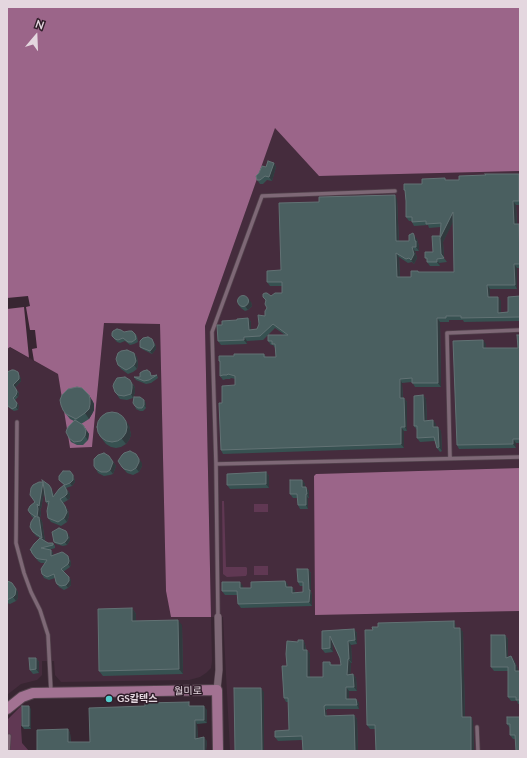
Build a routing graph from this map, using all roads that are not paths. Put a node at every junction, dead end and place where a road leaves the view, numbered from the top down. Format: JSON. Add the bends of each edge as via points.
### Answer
{"nodes":[{"id":1,"x":395,"y":191,"type":"dead end"},
{"id":2,"x":520,"y":330,"type":"edge"},
{"id":3,"x":17,"y":422,"type":"dead end"},
{"id":4,"x":520,"y":457,"type":"edge"},
{"id":5,"x":450,"y":458,"type":"junction"},
{"id":6,"x":216,"y":464,"type":"junction"},
{"id":7,"x":218,"y":617,"type":"joint"},
{"id":8,"x":217,"y":690,"type":"junction"},
{"id":9,"x":51,"y":693,"type":"junction"},
{"id":10,"x":7,"y":709,"type":"edge"},
{"id":11,"x":477,"y":728,"type":"dead end"},
{"id":12,"x":9,"y":736,"type":"dead end"},
{"id":13,"x":8,"y":751,"type":"edge"},
{"id":14,"x":218,"y":751,"type":"edge"},
{"id":15,"x":478,"y":751,"type":"edge"}],
"edges":[{"from":1,"to":6,"type":"lane","via":[[262,196],[212,332]]},
{"from":2,"to":5,"type":"lane","via":[[447,333]]},
{"from":3,"to":9,"type":"lane","via":[[16,543],[24,573],[48,635]]},
{"from":4,"to":5,"type":"lane"},
{"from":5,"to":6,"type":"lane"},
{"from":6,"to":7,"type":"lane"},
{"from":7,"to":8,"type":"street"},
{"from":8,"to":9,"type":"main road","name":"월미로"},
{"from":8,"to":14,"type":"main road"},
{"from":9,"to":10,"type":"main road","name":"월미로","via":[[33,693],[22,697]]},
{"from":11,"to":15,"type":"lane"},
{"from":12,"to":13,"type":"lane"}]}
